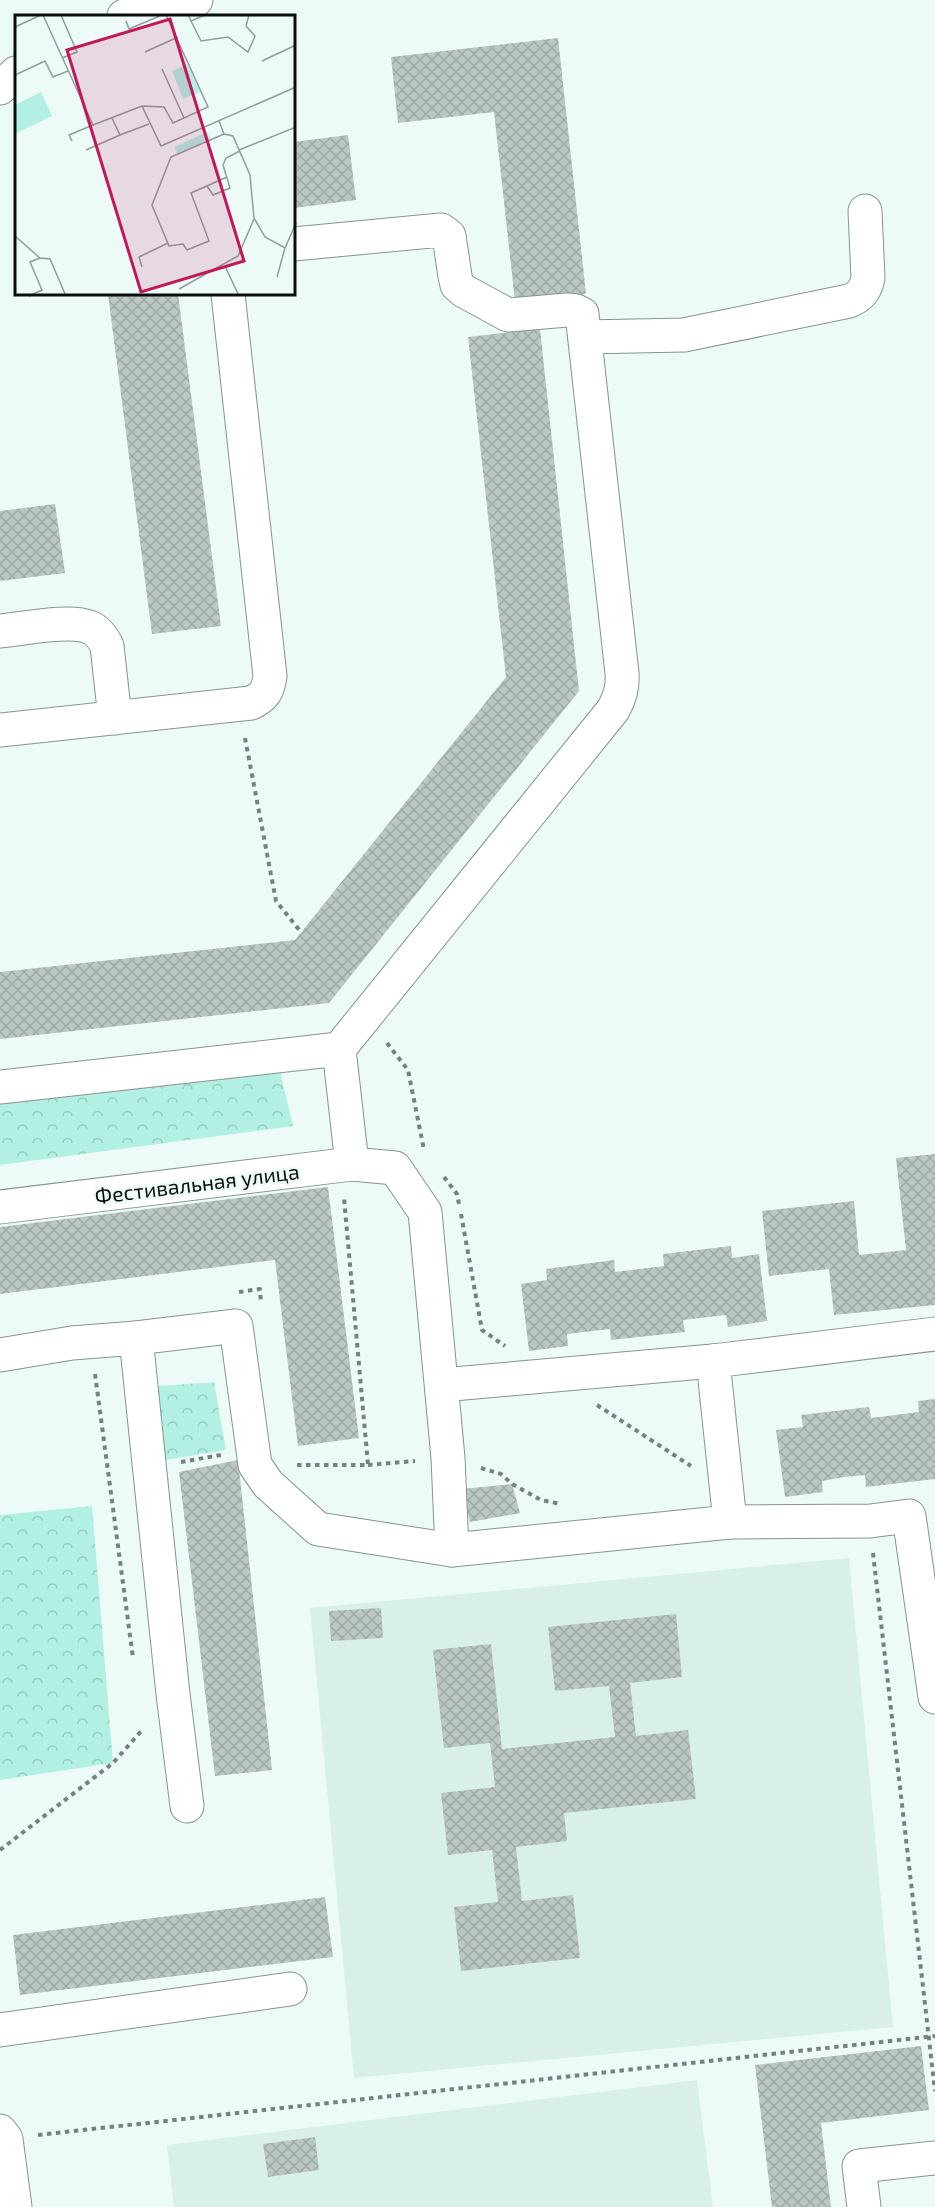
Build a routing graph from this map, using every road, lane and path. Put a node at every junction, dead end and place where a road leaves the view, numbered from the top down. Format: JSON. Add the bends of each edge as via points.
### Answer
{"nodes":[{"id":1,"x":175,"y":2,"type":"edge"},
{"id":2,"x":126,"y":15,"type":"edge"},
{"id":3,"x":15,"y":74,"type":"edge"},
{"id":4,"x":0,"y":88,"type":"edge"},
{"id":5,"x":865,"y":211,"type":"dead end"},
{"id":6,"x":296,"y":244,"type":"edge"},
{"id":7,"x":228,"y":296,"type":"edge"},
{"id":8,"x":585,"y":337,"type":"junction"},
{"id":9,"x":0,"y":632,"type":"edge"},
{"id":10,"x":239,"y":704,"type":"junction"},
{"id":11,"x":115,"y":718,"type":"junction"},
{"id":12,"x":0,"y":730,"type":"edge"},
{"id":13,"x":301,"y":932,"type":"dead end"},
{"id":14,"x":367,"y":1016,"type":"junction"},
{"id":15,"x":339,"y":1049,"type":"junction"},
{"id":16,"x":0,"y":1087,"type":"edge"},
{"id":17,"x":352,"y":1164,"type":"junction"},
{"id":18,"x":395,"y":1168,"type":"junction"},
{"id":19,"x":344,"y":1197,"type":"dead end"},
{"id":20,"x":0,"y":1207,"type":"edge"},
{"id":21,"x":935,"y":1334,"type":"edge"},
{"id":22,"x":136,"y":1338,"type":"junction"},
{"id":23,"x":90,"y":1341,"type":"junction"},
{"id":24,"x":0,"y":1355,"type":"edge"},
{"id":25,"x":713,"y":1361,"type":"junction"},
{"id":26,"x":442,"y":1385,"type":"junction"},
{"id":27,"x":448,"y":1458,"type":"junction"},
{"id":28,"x":178,"y":1463,"type":"dead end"},
{"id":29,"x":255,"y":1465,"type":"junction"},
{"id":30,"x":368,"y":1466,"type":"junction"},
{"id":31,"x":571,"y":1504,"type":"dead end"},
{"id":32,"x":922,"y":1515,"type":"edge"},
{"id":33,"x":870,"y":1521,"type":"junction"},
{"id":34,"x":730,"y":1522,"type":"junction"},
{"id":35,"x":452,"y":1550,"type":"junction"},
{"id":36,"x":135,"y":1670,"type":"dead end"},
{"id":37,"x":173,"y":1694,"type":"junction"},
{"id":38,"x":935,"y":1697,"type":"edge"},
{"id":39,"x":141,"y":1717,"type":"dead end"},
{"id":40,"x":143,"y":1729,"type":"junction"},
{"id":41,"x":187,"y":1806,"type":"dead end"},
{"id":42,"x":0,"y":1850,"type":"edge"},
{"id":43,"x":290,"y":1989,"type":"dead end"},
{"id":44,"x":0,"y":2030,"type":"edge"},
{"id":45,"x":935,"y":2036,"type":"edge"},
{"id":46,"x":929,"y":2037,"type":"junction"},
{"id":47,"x":935,"y":2091,"type":"edge"},
{"id":48,"x":3,"y":2135,"type":"edge"},
{"id":49,"x":935,"y":2158,"type":"edge"},
{"id":50,"x":15,"y":2207,"type":"edge"},
{"id":51,"x":864,"y":2207,"type":"edge"}],
"edges":[{"from":1,"to":2,"type":"street"},
{"from":3,"to":4,"type":"street"},
{"from":5,"to":8,"type":"street","via":[[868,278],[859,297],[684,335]]},
{"from":6,"to":8,"type":"street","via":[[441,230],[449,236],[457,285],[464,291],[508,315],[576,311],[582,314]]},
{"from":7,"to":10,"type":"street","via":[[270,676],[262,698]]},
{"from":8,"to":14,"type":"street","via":[[622,673],[619,699]]},
{"from":9,"to":11,"type":"street","via":[[74,623],[96,631],[107,646]]},
{"from":10,"to":11,"type":"street"},
{"from":10,"to":13,"type":"path","via":[[276,901]]},
{"from":11,"to":12,"type":"street"},
{"from":14,"to":15,"type":"street"},
{"from":14,"to":18,"type":"path","via":[[408,1070],[424,1151]]},
{"from":15,"to":16,"type":"street"},
{"from":15,"to":17,"type":"street"},
{"from":17,"to":18,"type":"street","name":"Фестивальная улица"},
{"from":17,"to":20,"type":"street","name":"Фестивальная улица"},
{"from":18,"to":26,"type":"street","via":[[425,1212]]},
{"from":19,"to":30,"type":"path"},
{"from":21,"to":25,"type":"street"},
{"from":22,"to":23,"type":"street"},
{"from":22,"to":29,"type":"street","via":[[236,1326]]},
{"from":22,"to":37,"type":"street"},
{"from":23,"to":24,"type":"street"},
{"from":23,"to":36,"type":"path"},
{"from":25,"to":26,"type":"street"},
{"from":25,"to":34,"type":"street"},
{"from":26,"to":27,"type":"street"},
{"from":27,"to":30,"type":"path"},
{"from":27,"to":31,"type":"path","via":[[501,1474],[541,1500]]},
{"from":27,"to":35,"type":"street"},
{"from":28,"to":29,"type":"path","via":[[242,1451]]},
{"from":29,"to":30,"type":"path"},
{"from":29,"to":35,"type":"street","via":[[268,1484],[318,1529]]},
{"from":32,"to":33,"type":"street"},
{"from":32,"to":38,"type":"street"},
{"from":33,"to":34,"type":"street"},
{"from":33,"to":46,"type":"path"},
{"from":34,"to":35,"type":"street"},
{"from":37,"to":40,"type":"path"},
{"from":37,"to":41,"type":"street"},
{"from":39,"to":40,"type":"path"},
{"from":40,"to":42,"type":"path","via":[[113,1763]]},
{"from":43,"to":44,"type":"street"},
{"from":45,"to":46,"type":"path"},
{"from":46,"to":47,"type":"path"},
{"from":46,"to":48,"type":"path"},
{"from":48,"to":50,"type":"street"},
{"from":49,"to":51,"type":"street","via":[[859,2166]]}]}
